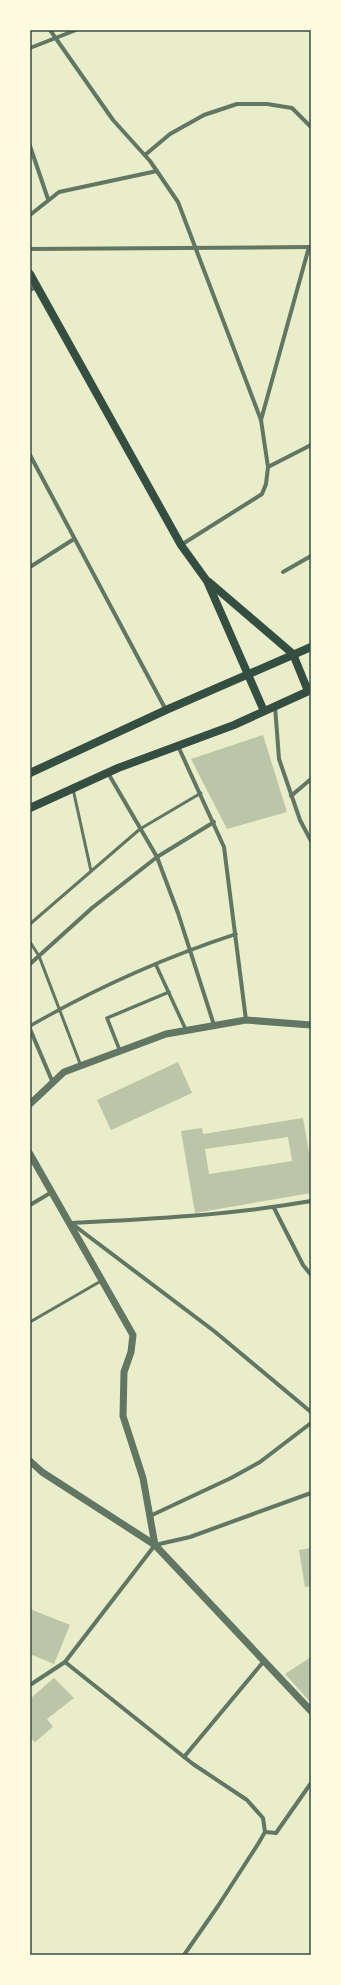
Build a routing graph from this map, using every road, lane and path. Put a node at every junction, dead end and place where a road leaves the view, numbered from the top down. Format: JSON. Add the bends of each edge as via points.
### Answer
{"nodes":[{"id":1,"x":50,"y":30,"type":"edge"},
{"id":2,"x":76,"y":30,"type":"edge"},
{"id":3,"x":55,"y":37,"type":"junction"},
{"id":4,"x":30,"y":48,"type":"edge"},
{"id":5,"x":311,"y":127,"type":"edge"},
{"id":6,"x":30,"y":146,"type":"edge"},
{"id":7,"x":145,"y":155,"type":"junction"},
{"id":8,"x":157,"y":171,"type":"junction"},
{"id":9,"x":48,"y":199,"type":"junction"},
{"id":10,"x":30,"y":215,"type":"edge"},
{"id":11,"x":310,"y":247,"type":"edge"},
{"id":12,"x":195,"y":248,"type":"junction"},
{"id":13,"x":30,"y":249,"type":"edge"},
{"id":14,"x":30,"y":274,"type":"edge"},
{"id":15,"x":33,"y":288,"type":"edge"},
{"id":16,"x":260,"y":420,"type":"junction"},
{"id":17,"x":311,"y":445,"type":"edge"},
{"id":18,"x":30,"y":455,"type":"edge"},
{"id":19,"x":268,"y":467,"type":"junction"},
{"id":20,"x":74,"y":539,"type":"junction"},
{"id":21,"x":181,"y":545,"type":"junction"},
{"id":22,"x":311,"y":556,"type":"edge"},
{"id":23,"x":30,"y":567,"type":"edge"},
{"id":24,"x":283,"y":572,"type":"dead end"},
{"id":25,"x":207,"y":580,"type":"junction"},
{"id":26,"x":311,"y":647,"type":"edge"},
{"id":27,"x":294,"y":654,"type":"junction"},
{"id":28,"x":247,"y":674,"type":"junction"},
{"id":29,"x":310,"y":690,"type":"edge"},
{"id":30,"x":275,"y":706,"type":"junction"},
{"id":31,"x":166,"y":710,"type":"junction"},
{"id":32,"x":264,"y":711,"type":"junction"},
{"id":33,"x":178,"y":746,"type":"junction"},
{"id":34,"x":30,"y":773,"type":"edge"},
{"id":35,"x":107,"y":773,"type":"junction"},
{"id":36,"x":311,"y":779,"type":"edge"},
{"id":37,"x":73,"y":789,"type":"junction"},
{"id":38,"x":201,"y":793,"type":"junction"},
{"id":39,"x":291,"y":796,"type":"junction"},
{"id":40,"x":30,"y":808,"type":"edge"},
{"id":41,"x":214,"y":822,"type":"junction"},
{"id":42,"x":140,"y":829,"type":"junction"},
{"id":43,"x":311,"y":841,"type":"edge"},
{"id":44,"x":157,"y":857,"type":"junction"},
{"id":45,"x":91,"y":871,"type":"junction"},
{"id":46,"x":30,"y":924,"type":"edge"},
{"id":47,"x":236,"y":934,"type":"junction"},
{"id":48,"x":30,"y":942,"type":"edge"},
{"id":49,"x":189,"y":949,"type":"junction"},
{"id":50,"x":39,"y":956,"type":"junction"},
{"id":51,"x":30,"y":964,"type":"edge"},
{"id":52,"x":156,"y":965,"type":"junction"},
{"id":53,"x":169,"y":992,"type":"junction"},
{"id":54,"x":60,"y":1009,"type":"junction"},
{"id":55,"x":246,"y":1020,"type":"junction"},
{"id":56,"x":214,"y":1025,"type":"junction"},
{"id":57,"x":311,"y":1025,"type":"edge"},
{"id":58,"x":30,"y":1028,"type":"edge"},
{"id":59,"x":186,"y":1030,"type":"junction"},
{"id":60,"x":120,"y":1051,"type":"junction"},
{"id":61,"x":82,"y":1066,"type":"junction"},
{"id":62,"x":53,"y":1083,"type":"junction"},
{"id":63,"x":30,"y":1104,"type":"edge"},
{"id":64,"x":30,"y":1154,"type":"edge"},
{"id":65,"x":52,"y":1192,"type":"junction"},
{"id":66,"x":311,"y":1201,"type":"edge"},
{"id":67,"x":30,"y":1205,"type":"edge"},
{"id":68,"x":274,"y":1208,"type":"junction"},
{"id":69,"x":71,"y":1223,"type":"junction"},
{"id":70,"x":311,"y":1275,"type":"edge"},
{"id":71,"x":102,"y":1280,"type":"junction"},
{"id":72,"x":30,"y":1322,"type":"edge"},
{"id":73,"x":311,"y":1412,"type":"edge"},
{"id":74,"x":311,"y":1423,"type":"edge"},
{"id":75,"x":30,"y":1461,"type":"edge"},
{"id":76,"x":311,"y":1493,"type":"edge"},
{"id":77,"x":150,"y":1516,"type":"junction"},
{"id":78,"x":155,"y":1545,"type":"junction"},
{"id":79,"x":264,"y":1661,"type":"junction"},
{"id":80,"x":65,"y":1662,"type":"junction"},
{"id":81,"x":30,"y":1685,"type":"edge"},
{"id":82,"x":311,"y":1711,"type":"edge"},
{"id":83,"x":184,"y":1757,"type":"junction"},
{"id":84,"x":311,"y":1783,"type":"edge"},
{"id":85,"x":265,"y":1832,"type":"junction"},
{"id":86,"x":184,"y":1955,"type":"edge"}],
"edges":[{"from":1,"to":3,"type":"street"},
{"from":2,"to":3,"type":"street"},
{"from":3,"to":4,"type":"street"},
{"from":3,"to":7,"type":"street","via":[[113,120]]},
{"from":5,"to":7,"type":"street","via":[[292,108],[267,104],[237,104],[204,115],[170,134]]},
{"from":6,"to":9,"type":"street"},
{"from":7,"to":8,"type":"street"},
{"from":8,"to":9,"type":"street","via":[[72,188]]},
{"from":8,"to":12,"type":"street","via":[[178,202]]},
{"from":9,"to":10,"type":"street"},
{"from":11,"to":12,"type":"street"},
{"from":11,"to":16,"type":"street"},
{"from":12,"to":13,"type":"street"},
{"from":12,"to":16,"type":"street"},
{"from":14,"to":15,"type":"main road"},
{"from":15,"to":21,"type":"main road"},
{"from":16,"to":19,"type":"street"},
{"from":17,"to":19,"type":"street"},
{"from":18,"to":20,"type":"street"},
{"from":19,"to":21,"type":"street","via":[[262,494]]},
{"from":20,"to":23,"type":"street"},
{"from":20,"to":31,"type":"street"},
{"from":21,"to":25,"type":"main road"},
{"from":22,"to":24,"type":"street"},
{"from":25,"to":27,"type":"main road"},
{"from":25,"to":28,"type":"main road"},
{"from":26,"to":27,"type":"main road"},
{"from":27,"to":28,"type":"main road"},
{"from":27,"to":29,"type":"main road"},
{"from":28,"to":31,"type":"main road"},
{"from":28,"to":32,"type":"main road"},
{"from":29,"to":30,"type":"main road"},
{"from":30,"to":32,"type":"main road"},
{"from":30,"to":39,"type":"street","via":[[279,759]]},
{"from":31,"to":34,"type":"main road"},
{"from":32,"to":33,"type":"main road"},
{"from":33,"to":35,"type":"main road"},
{"from":33,"to":38,"type":"street"},
{"from":35,"to":37,"type":"main road"},
{"from":35,"to":42,"type":"street"},
{"from":36,"to":39,"type":"street"},
{"from":37,"to":40,"type":"main road"},
{"from":37,"to":45,"type":"lane"},
{"from":38,"to":41,"type":"street"},
{"from":38,"to":42,"type":"lane"},
{"from":39,"to":43,"type":"street"},
{"from":41,"to":44,"type":"street"},
{"from":41,"to":47,"type":"street","via":[[224,847]]},
{"from":42,"to":44,"type":"street"},
{"from":42,"to":45,"type":"lane"},
{"from":44,"to":49,"type":"street"},
{"from":44,"to":50,"type":"street","via":[[92,908]]},
{"from":45,"to":46,"type":"lane"},
{"from":47,"to":49,"type":"street"},
{"from":47,"to":55,"type":"street"},
{"from":48,"to":50,"type":"lane"},
{"from":49,"to":52,"type":"street"},
{"from":49,"to":56,"type":"street"},
{"from":50,"to":51,"type":"street"},
{"from":50,"to":54,"type":"lane"},
{"from":52,"to":53,"type":"street"},
{"from":52,"to":54,"type":"street"},
{"from":53,"to":59,"type":"street"},
{"from":53,"to":60,"type":"street","via":[[107,1018]]},
{"from":54,"to":58,"type":"street"},
{"from":54,"to":61,"type":"lane"},
{"from":55,"to":56,"type":"street"},
{"from":55,"to":57,"type":"street"},
{"from":56,"to":59,"type":"street"},
{"from":58,"to":62,"type":"street"},
{"from":59,"to":60,"type":"street","via":[[166,1034]]},
{"from":60,"to":61,"type":"street"},
{"from":61,"to":62,"type":"street","via":[[64,1072]]},
{"from":62,"to":63,"type":"street"},
{"from":64,"to":65,"type":"street"},
{"from":65,"to":67,"type":"street"},
{"from":65,"to":69,"type":"street"},
{"from":66,"to":68,"type":"street"},
{"from":68,"to":69,"type":"street","via":[[186,1218]]},
{"from":68,"to":70,"type":"street","via":[[303,1265]]},
{"from":69,"to":71,"type":"street"},
{"from":69,"to":73,"type":"street","via":[[214,1331]]},
{"from":71,"to":72,"type":"lane"},
{"from":71,"to":77,"type":"street","via":[[133,1335],[131,1352],[124,1372],[123,1416],[143,1478]]},
{"from":74,"to":77,"type":"street","via":[[260,1462]]},
{"from":75,"to":78,"type":"street","via":[[42,1472]]},
{"from":76,"to":78,"type":"street","via":[[190,1537]]},
{"from":77,"to":78,"type":"street"},
{"from":78,"to":79,"type":"street"},
{"from":78,"to":80,"type":"street"},
{"from":79,"to":82,"type":"street"},
{"from":79,"to":83,"type":"street"},
{"from":80,"to":81,"type":"street"},
{"from":80,"to":83,"type":"street"},
{"from":83,"to":85,"type":"street","via":[[247,1800],[263,1818]]},
{"from":84,"to":85,"type":"street","via":[[276,1833]]},
{"from":85,"to":86,"type":"street"}]}
